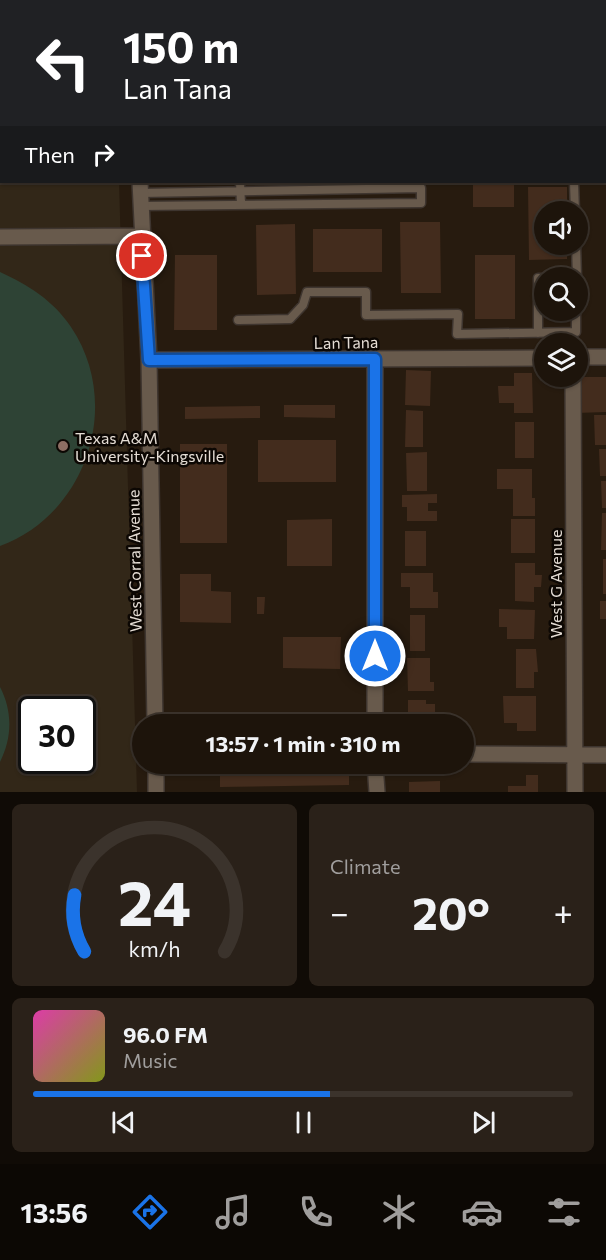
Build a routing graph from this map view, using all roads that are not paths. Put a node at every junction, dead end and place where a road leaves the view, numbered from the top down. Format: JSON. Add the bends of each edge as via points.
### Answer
{"nodes":[{"id":1,"x":574,"y":183,"type":"edge"},
{"id":2,"x":241,"y":186,"type":"edge"},
{"id":3,"x":140,"y":194,"type":"edge"},
{"id":4,"x":575,"y":201,"type":"edge"},
{"id":5,"x":241,"y":204,"type":"junction"},
{"id":6,"x":141,"y":236,"type":"junction"},
{"id":7,"x":0,"y":237,"type":"edge"},
{"id":8,"x":238,"y":320,"type":"dead end"},
{"id":9,"x":538,"y":321,"type":"edge"},
{"id":10,"x":576,"y":321,"type":"edge"},
{"id":11,"x":534,"y":333,"type":"edge"},
{"id":12,"x":538,"y":333,"type":"joint"},
{"id":13,"x":588,"y":357,"type":"edge"},
{"id":14,"x":606,"y":357,"type":"edge"},
{"id":15,"x":534,"y":358,"type":"edge"},
{"id":16,"x":375,"y":359,"type":"junction"},
{"id":17,"x":149,"y":360,"type":"junction"},
{"id":18,"x":573,"y":387,"type":"edge"},
{"id":19,"x":155,"y":714,"type":"edge"},
{"id":20,"x":375,"y":714,"type":"edge"},
{"id":21,"x":474,"y":754,"type":"edge"},
{"id":22,"x":573,"y":755,"type":"junction"},
{"id":23,"x":606,"y":755,"type":"edge"},
{"id":24,"x":156,"y":774,"type":"edge"},
{"id":25,"x":376,"y":774,"type":"edge"},
{"id":26,"x":156,"y":792,"type":"edge"},
{"id":27,"x":377,"y":792,"type":"edge"},
{"id":28,"x":575,"y":792,"type":"edge"}],
"edges":[{"from":1,"to":4,"type":"lane"},
{"from":2,"to":3,"type":"lane"},
{"from":2,"to":5,"type":"lane"},
{"from":2,"to":5,"type":"lane","via":[[421,188],[421,203]]},
{"from":3,"to":5,"type":"lane"},
{"from":3,"to":6,"type":"street","name":"West Corral Avenue"},
{"from":6,"to":7,"type":"street"},
{"from":6,"to":17,"type":"street","name":"West Corral Avenue"},
{"from":8,"to":11,"type":"lane","via":[[290,319],[303,305],[307,292],[366,292],[366,315],[458,314],[457,334]]},
{"from":9,"to":12,"type":"lane"},
{"from":10,"to":12,"type":"lane","via":[[576,332]]},
{"from":13,"to":14,"type":"street"},
{"from":15,"to":16,"type":"street","name":"Lan Tana"},
{"from":16,"to":17,"type":"street","name":"Lan Tana"},
{"from":16,"to":20,"type":"street"},
{"from":17,"to":19,"type":"street","name":"West Corral Avenue"},
{"from":18,"to":22,"type":"street","name":"West G Avenue"},
{"from":21,"to":22,"type":"street"},
{"from":22,"to":23,"type":"street"},
{"from":22,"to":28,"type":"street","name":"West G Avenue"},
{"from":24,"to":26,"type":"street"},
{"from":25,"to":27,"type":"street"}]}
